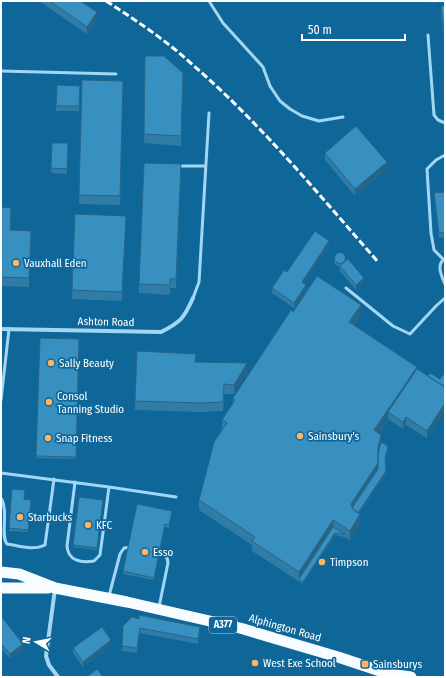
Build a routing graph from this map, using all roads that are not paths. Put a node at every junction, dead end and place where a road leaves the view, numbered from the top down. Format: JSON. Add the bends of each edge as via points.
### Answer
{"nodes":[{"id":1,"x":209,"y":1,"type":"edge"},
{"id":2,"x":428,"y":35,"type":"dead end"},
{"id":3,"x":1,"y":71,"type":"edge"},
{"id":4,"x":116,"y":74,"type":"dead end"},
{"id":5,"x":209,"y":113,"type":"dead end"},
{"id":6,"x":343,"y":117,"type":"dead end"},
{"id":7,"x":445,"y":123,"type":"edge"},
{"id":8,"x":445,"y":155,"type":"edge"},
{"id":9,"x":177,"y":166,"type":"edge"},
{"id":10,"x":205,"y":166,"type":"junction"},
{"id":11,"x":444,"y":259,"type":"edge"},
{"id":12,"x":445,"y":284,"type":"edge"},
{"id":13,"x":346,"y":288,"type":"dead end"},
{"id":14,"x":193,"y":298,"type":"joint"},
{"id":15,"x":445,"y":298,"type":"edge"},
{"id":16,"x":1,"y":329,"type":"edge"},
{"id":17,"x":9,"y":329,"type":"junction"},
{"id":18,"x":2,"y":379,"type":"edge"},
{"id":19,"x":1,"y":400,"type":"edge"},
{"id":20,"x":1,"y":473,"type":"edge"},
{"id":21,"x":54,"y":479,"type":"junction"},
{"id":22,"x":75,"y":482,"type":"junction"},
{"id":23,"x":109,"y":487,"type":"junction"},
{"id":24,"x":176,"y":497,"type":"dead end"},
{"id":25,"x":1,"y":498,"type":"edge"},
{"id":26,"x":139,"y":548,"type":"edge"},
{"id":27,"x":154,"y":552,"type":"edge"},
{"id":28,"x":1,"y":572,"type":"edge"},
{"id":29,"x":1,"y":588,"type":"edge"},
{"id":30,"x":55,"y":588,"type":"junction"},
{"id":31,"x":109,"y":599,"type":"junction"},
{"id":32,"x":158,"y":610,"type":"junction"},
{"id":33,"x":391,"y":675,"type":"edge"},
{"id":34,"x":58,"y":677,"type":"edge"},
{"id":35,"x":410,"y":677,"type":"edge"}],
"edges":[{"from":1,"to":6,"type":"lane","via":[[223,23],[263,67],[270,86],[280,101],[302,116],[319,121]]},
{"from":2,"to":7,"type":"lane","via":[[434,115]]},
{"from":3,"to":4,"type":"lane"},
{"from":5,"to":10,"type":"lane"},
{"from":8,"to":11,"type":"lane","via":[[427,169],[434,250]]},
{"from":9,"to":10,"type":"lane"},
{"from":10,"to":14,"type":"lane","via":[[199,282]]},
{"from":11,"to":12,"type":"lane","via":[[439,269]]},
{"from":13,"to":15,"type":"lane","via":[[393,326],[410,334]]},
{"from":14,"to":17,"type":"street","name":"Ashton Road","via":[[177,324],[161,332]]},
{"from":16,"to":17,"type":"street","name":"Ashton Road"},
{"from":17,"to":18,"type":"lane"},
{"from":18,"to":19,"type":"lane"},
{"from":20,"to":21,"type":"lane"},
{"from":21,"to":22,"type":"lane"},
{"from":21,"to":25,"type":"lane","via":[[45,545],[39,548],[4,542],[1,535],[4,504]]},
{"from":22,"to":23,"type":"lane"},
{"from":22,"to":23,"type":"lane","via":[[67,546],[71,557],[76,561],[94,561],[100,555]]},
{"from":23,"to":24,"type":"lane"},
{"from":26,"to":31,"type":"lane","via":[[128,547],[121,551]]},
{"from":27,"to":32,"type":"lane","via":[[166,555],[168,559]]},
{"from":28,"to":30,"type":"highway","name":"Alphington Road","number":"A377","via":[[18,574]]},
{"from":29,"to":30,"type":"highway","name":"Alphington Road","number":"A377"},
{"from":30,"to":31,"type":"highway","name":"Alphington Road","number":"A377"},
{"from":30,"to":34,"type":"street","via":[[46,656]]},
{"from":31,"to":32,"type":"highway","name":"Alphington Road","number":"A377"},
{"from":32,"to":33,"type":"highway","name":"Alphington Road","number":"A377","via":[[240,628],[338,656]]},
{"from":33,"to":35,"type":"highway","name":"Alphington Road","number":"A377"}]}
